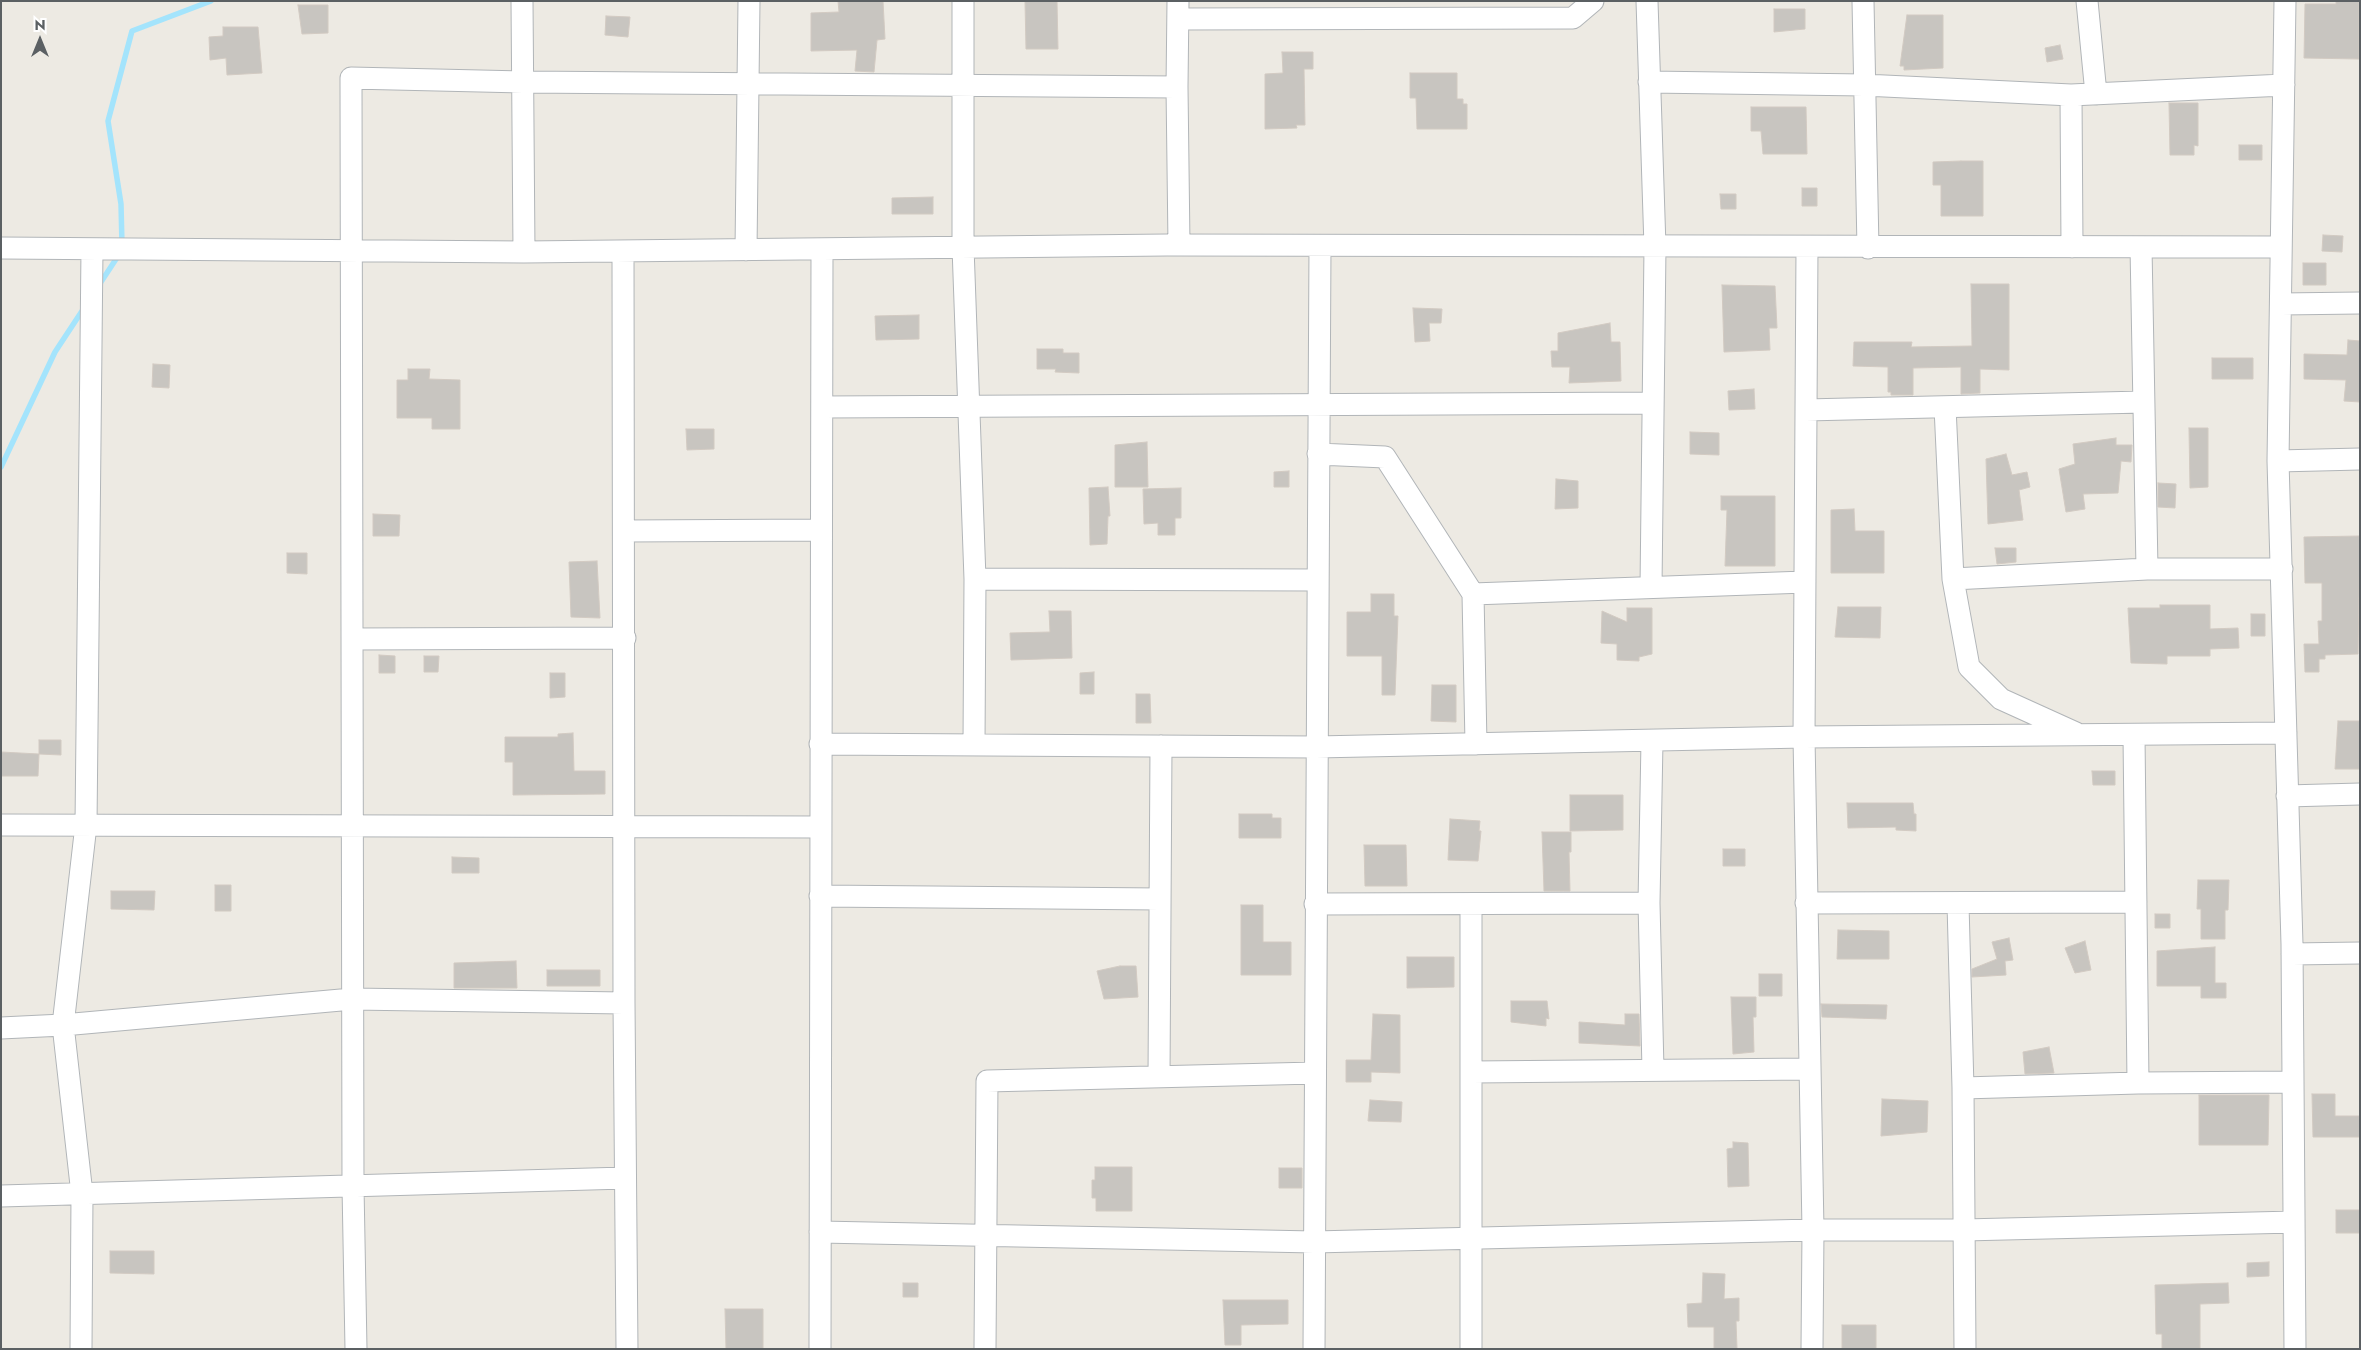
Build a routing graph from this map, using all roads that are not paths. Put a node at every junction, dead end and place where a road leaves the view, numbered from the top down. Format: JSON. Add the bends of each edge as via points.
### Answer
{"nodes":[{"id":1,"x":522,"y":1,"type":"edge"},
{"id":2,"x":748,"y":1,"type":"edge"},
{"id":3,"x":963,"y":1,"type":"edge"},
{"id":4,"x":1593,"y":1,"type":"edge"},
{"id":5,"x":1647,"y":1,"type":"edge"},
{"id":6,"x":1863,"y":1,"type":"edge"},
{"id":7,"x":2087,"y":1,"type":"edge"},
{"id":8,"x":2285,"y":1,"type":"edge"},
{"id":9,"x":1178,"y":10,"type":"edge"},
{"id":10,"x":523,"y":82,"type":"junction"},
{"id":11,"x":1649,"y":82,"type":"junction"},
{"id":12,"x":749,"y":84,"type":"junction"},
{"id":13,"x":963,"y":85,"type":"junction"},
{"id":14,"x":1864,"y":85,"type":"junction"},
{"id":15,"x":2284,"y":85,"type":"junction"},
{"id":16,"x":1177,"y":87,"type":"junction"},
{"id":17,"x":2096,"y":94,"type":"junction"},
{"id":18,"x":2071,"y":95,"type":"junction"},
{"id":19,"x":1179,"y":245,"type":"junction"},
{"id":20,"x":1320,"y":246,"type":"junction"},
{"id":21,"x":963,"y":247,"type":"junction"},
{"id":22,"x":1655,"y":247,"type":"junction"},
{"id":23,"x":2072,"y":247,"type":"junction"},
{"id":24,"x":2141,"y":247,"type":"junction"},
{"id":25,"x":2281,"y":247,"type":"junction"},
{"id":26,"x":1,"y":248,"type":"edge"},
{"id":27,"x":1807,"y":248,"type":"junction"},
{"id":28,"x":1868,"y":248,"type":"junction"},
{"id":29,"x":92,"y":249,"type":"junction"},
{"id":30,"x":822,"y":249,"type":"junction"},
{"id":31,"x":746,"y":250,"type":"junction"},
{"id":32,"x":351,"y":251,"type":"junction"},
{"id":33,"x":623,"y":251,"type":"junction"},
{"id":34,"x":524,"y":252,"type":"junction"},
{"id":35,"x":2360,"y":303,"type":"edge"},
{"id":36,"x":2281,"y":304,"type":"junction"},
{"id":37,"x":2143,"y":402,"type":"junction"},
{"id":38,"x":1653,"y":403,"type":"junction"},
{"id":39,"x":1318,"y":406,"type":"junction"},
{"id":40,"x":822,"y":407,"type":"junction"},
{"id":41,"x":970,"y":407,"type":"junction"},
{"id":42,"x":1945,"y":407,"type":"junction"},
{"id":43,"x":1806,"y":410,"type":"junction"},
{"id":44,"x":1318,"y":454,"type":"junction"},
{"id":45,"x":2360,"y":460,"type":"edge"},
{"id":46,"x":2278,"y":461,"type":"junction"},
{"id":47,"x":821,"y":530,"type":"junction"},
{"id":48,"x":624,"y":531,"type":"junction"},
{"id":49,"x":2147,"y":569,"type":"junction"},
{"id":50,"x":2282,"y":570,"type":"junction"},
{"id":51,"x":975,"y":579,"type":"junction"},
{"id":52,"x":1953,"y":579,"type":"junction"},
{"id":53,"x":1317,"y":580,"type":"junction"},
{"id":54,"x":1805,"y":582,"type":"junction"},
{"id":55,"x":1651,"y":587,"type":"junction"},
{"id":56,"x":1473,"y":594,"type":"junction"},
{"id":57,"x":625,"y":638,"type":"junction"},
{"id":58,"x":352,"y":639,"type":"junction"},
{"id":59,"x":2286,"y":734,"type":"junction"},
{"id":60,"x":2082,"y":736,"type":"junction"},
{"id":61,"x":2134,"y":736,"type":"junction"},
{"id":62,"x":1804,"y":738,"type":"junction"},
{"id":63,"x":1652,"y":740,"type":"junction"},
{"id":64,"x":820,"y":744,"type":"junction"},
{"id":65,"x":974,"y":744,"type":"junction"},
{"id":66,"x":1476,"y":744,"type":"junction"},
{"id":67,"x":1161,"y":746,"type":"junction"},
{"id":68,"x":1316,"y":747,"type":"junction"},
{"id":69,"x":2360,"y":794,"type":"edge"},
{"id":70,"x":2287,"y":796,"type":"junction"},
{"id":71,"x":1,"y":825,"type":"edge"},
{"id":72,"x":86,"y":825,"type":"junction"},
{"id":73,"x":352,"y":825,"type":"junction"},
{"id":74,"x":623,"y":826,"type":"junction"},
{"id":75,"x":820,"y":828,"type":"junction"},
{"id":76,"x":820,"y":896,"type":"junction"},
{"id":77,"x":1160,"y":899,"type":"junction"},
{"id":78,"x":2136,"y":902,"type":"junction"},
{"id":79,"x":1648,"y":903,"type":"junction"},
{"id":80,"x":1806,"y":903,"type":"junction"},
{"id":81,"x":1315,"y":904,"type":"junction"},
{"id":82,"x":1471,"y":904,"type":"junction"},
{"id":83,"x":1958,"y":904,"type":"junction"},
{"id":84,"x":2360,"y":953,"type":"edge"},
{"id":85,"x":2292,"y":954,"type":"junction"},
{"id":86,"x":352,"y":999,"type":"junction"},
{"id":87,"x":624,"y":1003,"type":"junction"},
{"id":88,"x":63,"y":1025,"type":"junction"},
{"id":89,"x":1,"y":1028,"type":"edge"},
{"id":90,"x":1810,"y":1069,"type":"junction"},
{"id":91,"x":1653,"y":1070,"type":"junction"},
{"id":92,"x":1472,"y":1072,"type":"junction"},
{"id":93,"x":1315,"y":1073,"type":"junction"},
{"id":94,"x":1159,"y":1077,"type":"junction"},
{"id":95,"x":2292,"y":1082,"type":"junction"},
{"id":96,"x":2138,"y":1083,"type":"junction"},
{"id":97,"x":1963,"y":1088,"type":"junction"},
{"id":98,"x":625,"y":1178,"type":"junction"},
{"id":99,"x":352,"y":1186,"type":"junction"},
{"id":100,"x":82,"y":1194,"type":"junction"},
{"id":101,"x":1,"y":1196,"type":"edge"},
{"id":102,"x":2294,"y":1222,"type":"junction"},
{"id":103,"x":1813,"y":1230,"type":"junction"},
{"id":104,"x":1964,"y":1230,"type":"junction"},
{"id":105,"x":820,"y":1232,"type":"junction"},
{"id":106,"x":985,"y":1235,"type":"junction"},
{"id":107,"x":1471,"y":1238,"type":"junction"},
{"id":108,"x":1314,"y":1242,"type":"junction"},
{"id":109,"x":81,"y":1349,"type":"edge"},
{"id":110,"x":356,"y":1349,"type":"edge"},
{"id":111,"x":627,"y":1349,"type":"edge"},
{"id":112,"x":820,"y":1349,"type":"edge"},
{"id":113,"x":985,"y":1349,"type":"edge"},
{"id":114,"x":1314,"y":1349,"type":"edge"},
{"id":115,"x":1471,"y":1349,"type":"edge"},
{"id":116,"x":1812,"y":1349,"type":"edge"},
{"id":117,"x":1965,"y":1349,"type":"edge"},
{"id":118,"x":2295,"y":1349,"type":"edge"}],
"edges":[{"from":1,"to":10,"type":"street"},
{"from":2,"to":12,"type":"street"},
{"from":3,"to":13,"type":"street"},
{"from":4,"to":9,"type":"street","via":[[1573,18]]},
{"from":5,"to":11,"type":"street"},
{"from":6,"to":14,"type":"street"},
{"from":7,"to":17,"type":"street"},
{"from":8,"to":15,"type":"street"},
{"from":9,"to":16,"type":"street"},
{"from":10,"to":12,"type":"street"},
{"from":10,"to":32,"type":"street","via":[[351,78]]},
{"from":10,"to":34,"type":"street"},
{"from":11,"to":14,"type":"street"},
{"from":11,"to":22,"type":"street"},
{"from":12,"to":13,"type":"street"},
{"from":12,"to":31,"type":"street"},
{"from":13,"to":16,"type":"street"},
{"from":13,"to":21,"type":"street"},
{"from":14,"to":18,"type":"street"},
{"from":14,"to":28,"type":"street"},
{"from":15,"to":17,"type":"street"},
{"from":15,"to":25,"type":"street"},
{"from":16,"to":19,"type":"street"},
{"from":17,"to":18,"type":"street"},
{"from":18,"to":23,"type":"street"},
{"from":19,"to":20,"type":"street"},
{"from":19,"to":21,"type":"street"},
{"from":20,"to":22,"type":"street"},
{"from":20,"to":39,"type":"street"},
{"from":21,"to":30,"type":"street"},
{"from":21,"to":41,"type":"street"},
{"from":22,"to":27,"type":"street"},
{"from":22,"to":38,"type":"street"},
{"from":23,"to":24,"type":"street"},
{"from":23,"to":28,"type":"street"},
{"from":24,"to":25,"type":"street"},
{"from":24,"to":37,"type":"street"},
{"from":25,"to":36,"type":"street"},
{"from":26,"to":29,"type":"street"},
{"from":27,"to":28,"type":"street"},
{"from":27,"to":43,"type":"street"},
{"from":29,"to":32,"type":"street"},
{"from":29,"to":72,"type":"street"},
{"from":30,"to":31,"type":"street"},
{"from":30,"to":40,"type":"street"},
{"from":31,"to":33,"type":"street"},
{"from":32,"to":34,"type":"street"},
{"from":32,"to":58,"type":"street"},
{"from":33,"to":34,"type":"street"},
{"from":33,"to":48,"type":"street"},
{"from":35,"to":36,"type":"street"},
{"from":36,"to":46,"type":"street"},
{"from":37,"to":42,"type":"street"},
{"from":37,"to":49,"type":"street"},
{"from":38,"to":39,"type":"street"},
{"from":38,"to":55,"type":"street"},
{"from":39,"to":41,"type":"street"},
{"from":39,"to":44,"type":"street"},
{"from":40,"to":41,"type":"street"},
{"from":40,"to":47,"type":"street"},
{"from":41,"to":51,"type":"street"},
{"from":42,"to":43,"type":"street"},
{"from":42,"to":52,"type":"street"},
{"from":43,"to":54,"type":"street"},
{"from":44,"to":53,"type":"street"},
{"from":44,"to":56,"type":"street","via":[[1385,457]]},
{"from":45,"to":46,"type":"street"},
{"from":46,"to":50,"type":"street"},
{"from":47,"to":48,"type":"street"},
{"from":47,"to":64,"type":"street"},
{"from":48,"to":57,"type":"street"},
{"from":49,"to":50,"type":"street"},
{"from":49,"to":52,"type":"street"},
{"from":50,"to":59,"type":"street"},
{"from":51,"to":53,"type":"street"},
{"from":51,"to":65,"type":"street"},
{"from":52,"to":60,"type":"street","via":[[1969,667],[2001,699]]},
{"from":53,"to":68,"type":"street"},
{"from":54,"to":55,"type":"street"},
{"from":54,"to":62,"type":"street"},
{"from":55,"to":56,"type":"street"},
{"from":56,"to":66,"type":"street"},
{"from":57,"to":58,"type":"street"},
{"from":57,"to":74,"type":"street"},
{"from":58,"to":73,"type":"street"},
{"from":59,"to":61,"type":"street"},
{"from":59,"to":70,"type":"street"},
{"from":60,"to":61,"type":"street"},
{"from":60,"to":62,"type":"street"},
{"from":61,"to":78,"type":"street"},
{"from":62,"to":63,"type":"street"},
{"from":62,"to":80,"type":"street"},
{"from":63,"to":66,"type":"street"},
{"from":63,"to":79,"type":"street"},
{"from":64,"to":65,"type":"street"},
{"from":64,"to":75,"type":"street"},
{"from":65,"to":67,"type":"street"},
{"from":66,"to":68,"type":"street"},
{"from":67,"to":68,"type":"street"},
{"from":67,"to":77,"type":"street"},
{"from":68,"to":81,"type":"street"},
{"from":69,"to":70,"type":"street"},
{"from":70,"to":85,"type":"street"},
{"from":71,"to":72,"type":"street"},
{"from":72,"to":73,"type":"street"},
{"from":72,"to":88,"type":"street"},
{"from":73,"to":74,"type":"street"},
{"from":73,"to":86,"type":"street"},
{"from":74,"to":75,"type":"street"},
{"from":74,"to":87,"type":"street"},
{"from":75,"to":76,"type":"street"},
{"from":76,"to":77,"type":"street"},
{"from":76,"to":105,"type":"street"},
{"from":77,"to":94,"type":"street"},
{"from":78,"to":83,"type":"street"},
{"from":78,"to":96,"type":"street"},
{"from":79,"to":82,"type":"street"},
{"from":79,"to":91,"type":"street"},
{"from":80,"to":83,"type":"street"},
{"from":80,"to":90,"type":"street"},
{"from":81,"to":82,"type":"street"},
{"from":81,"to":93,"type":"street"},
{"from":82,"to":92,"type":"street"},
{"from":83,"to":97,"type":"street"},
{"from":84,"to":85,"type":"street"},
{"from":85,"to":95,"type":"street"},
{"from":86,"to":87,"type":"street"},
{"from":86,"to":88,"type":"street"},
{"from":86,"to":99,"type":"street"},
{"from":87,"to":98,"type":"street"},
{"from":88,"to":89,"type":"street"},
{"from":88,"to":100,"type":"street"},
{"from":90,"to":91,"type":"street"},
{"from":90,"to":103,"type":"street"},
{"from":91,"to":92,"type":"street"},
{"from":92,"to":107,"type":"street"},
{"from":93,"to":94,"type":"street"},
{"from":93,"to":108,"type":"street"},
{"from":94,"to":106,"type":"street","via":[[987,1081]]},
{"from":95,"to":96,"type":"street"},
{"from":95,"to":102,"type":"street"},
{"from":96,"to":97,"type":"street"},
{"from":97,"to":104,"type":"street"},
{"from":98,"to":99,"type":"street"},
{"from":98,"to":111,"type":"street"},
{"from":99,"to":100,"type":"street"},
{"from":99,"to":110,"type":"street"},
{"from":100,"to":101,"type":"street"},
{"from":100,"to":109,"type":"street"},
{"from":102,"to":104,"type":"street"},
{"from":102,"to":118,"type":"street"},
{"from":103,"to":104,"type":"street"},
{"from":103,"to":107,"type":"street"},
{"from":103,"to":116,"type":"street"},
{"from":104,"to":117,"type":"street"},
{"from":105,"to":106,"type":"street"},
{"from":105,"to":112,"type":"street"},
{"from":106,"to":108,"type":"street"},
{"from":106,"to":113,"type":"street"},
{"from":107,"to":108,"type":"street"},
{"from":107,"to":115,"type":"street"},
{"from":108,"to":114,"type":"street"}]}
